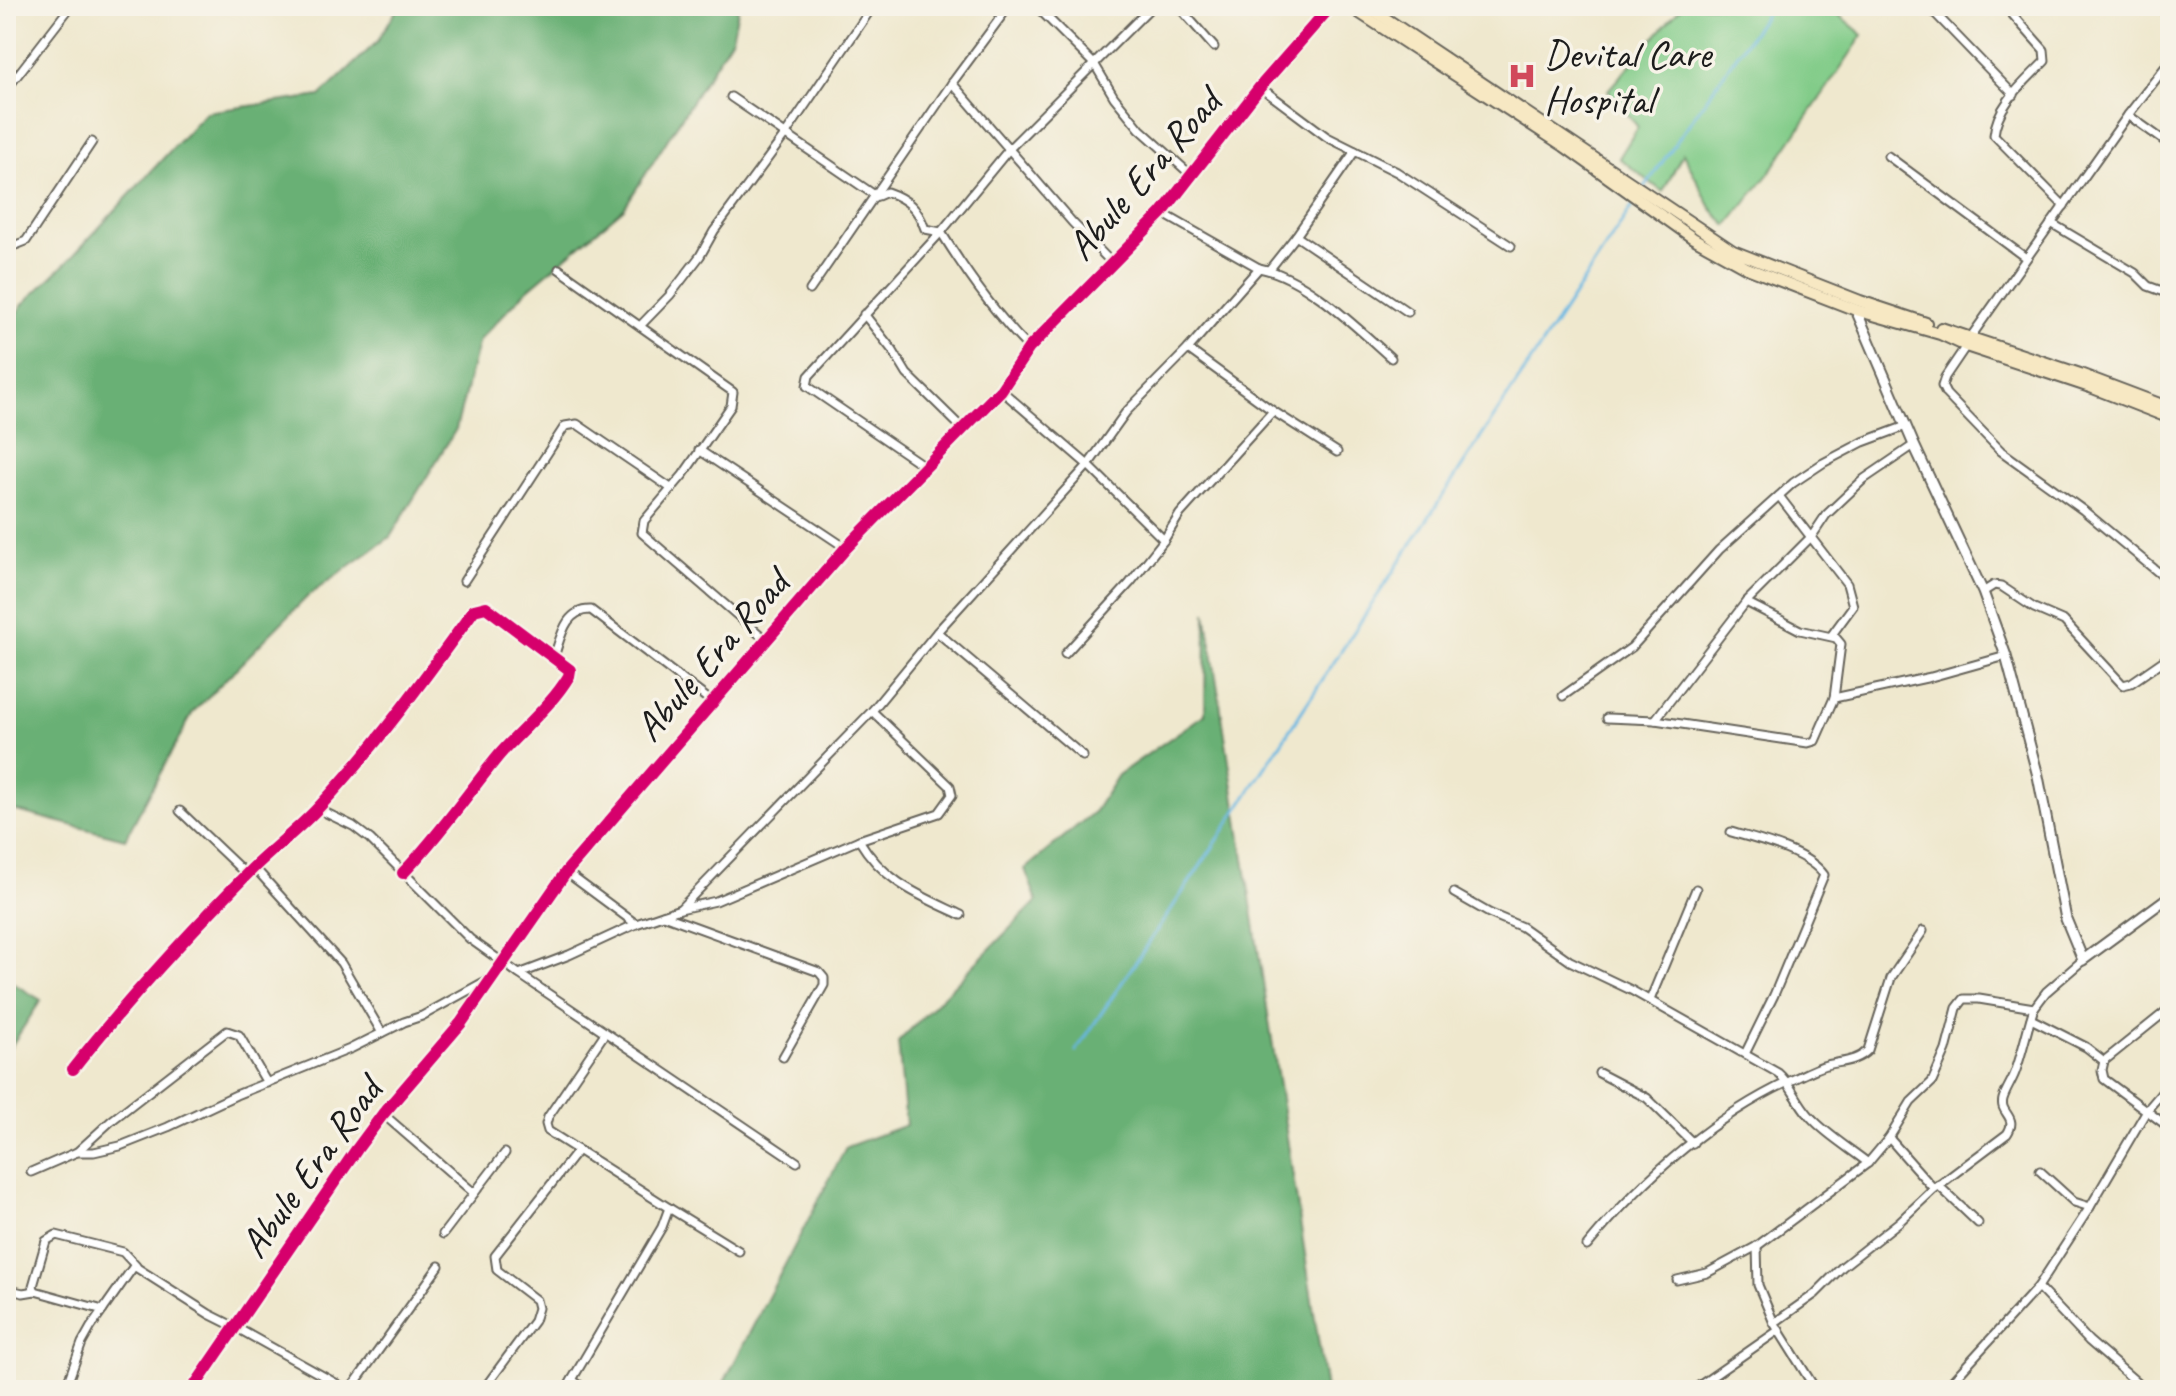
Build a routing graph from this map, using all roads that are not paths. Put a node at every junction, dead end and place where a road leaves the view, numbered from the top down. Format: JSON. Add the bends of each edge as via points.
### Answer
{"nodes":[{"id":1,"x":71,"y":6,"type":"edge"},
{"id":2,"x":873,"y":6,"type":"edge"},
{"id":3,"x":1009,"y":6,"type":"edge"},
{"id":4,"x":1036,"y":6,"type":"edge"},
{"id":5,"x":1152,"y":6,"type":"edge"},
{"id":6,"x":1178,"y":6,"type":"edge"},
{"id":7,"x":1331,"y":6,"type":"edge"},
{"id":8,"x":1349,"y":6,"type":"edge"},
{"id":9,"x":1367,"y":6,"type":"edge"},
{"id":10,"x":1928,"y":6,"type":"edge"},
{"id":11,"x":2005,"y":6,"type":"edge"},
{"id":12,"x":2157,"y":6,"type":"edge"},
{"id":13,"x":2170,"y":17,"type":"edge"},
{"id":14,"x":1214,"y":47,"type":"dead end"},
{"id":15,"x":2170,"y":61,"type":"edge"},
{"id":16,"x":1095,"y":65,"type":"junction"},
{"id":17,"x":952,"y":83,"type":"junction"},
{"id":18,"x":1260,"y":87,"type":"junction"},
{"id":19,"x":6,"y":90,"type":"edge"},
{"id":20,"x":2014,"y":95,"type":"junction"},
{"id":21,"x":731,"y":97,"type":"dead end"},
{"id":22,"x":2128,"y":115,"type":"junction"},
{"id":23,"x":785,"y":135,"type":"junction"},
{"id":24,"x":92,"y":142,"type":"dead end"},
{"id":25,"x":2170,"y":145,"type":"edge"},
{"id":26,"x":1010,"y":148,"type":"junction"},
{"id":27,"x":1355,"y":151,"type":"junction"},
{"id":28,"x":1888,"y":156,"type":"dead end"},
{"id":29,"x":1190,"y":174,"type":"junction"},
{"id":30,"x":1622,"y":182,"type":"junction"},
{"id":31,"x":876,"y":196,"type":"junction"},
{"id":32,"x":1654,"y":206,"type":"junction"},
{"id":33,"x":2064,"y":206,"type":"junction"},
{"id":34,"x":1162,"y":213,"type":"junction"},
{"id":35,"x":2051,"y":223,"type":"junction"},
{"id":36,"x":941,"y":232,"type":"junction"},
{"id":37,"x":1296,"y":236,"type":"junction"},
{"id":38,"x":6,"y":240,"type":"edge"},
{"id":39,"x":1511,"y":246,"type":"dead end"},
{"id":40,"x":2026,"y":258,"type":"junction"},
{"id":41,"x":1112,"y":263,"type":"junction"},
{"id":42,"x":1259,"y":268,"type":"junction"},
{"id":43,"x":559,"y":269,"type":"dead end"},
{"id":44,"x":1269,"y":270,"type":"junction"},
{"id":45,"x":810,"y":290,"type":"dead end"},
{"id":46,"x":2170,"y":294,"type":"edge"},
{"id":47,"x":1856,"y":310,"type":"junction"},
{"id":48,"x":1408,"y":312,"type":"dead end"},
{"id":49,"x":864,"y":314,"type":"junction"},
{"id":50,"x":640,"y":326,"type":"junction"},
{"id":51,"x":1968,"y":342,"type":"junction"},
{"id":52,"x":1029,"y":348,"type":"junction"},
{"id":53,"x":1188,"y":349,"type":"junction"},
{"id":54,"x":1391,"y":358,"type":"dead end"},
{"id":55,"x":1001,"y":390,"type":"junction"},
{"id":56,"x":2170,"y":408,"type":"edge"},
{"id":57,"x":1273,"y":411,"type":"junction"},
{"id":58,"x":2170,"y":418,"type":"edge"},
{"id":59,"x":1906,"y":426,"type":"junction"},
{"id":60,"x":963,"y":429,"type":"junction"},
{"id":61,"x":1914,"y":445,"type":"junction"},
{"id":62,"x":699,"y":450,"type":"junction"},
{"id":63,"x":1337,"y":452,"type":"dead end"},
{"id":64,"x":1088,"y":465,"type":"junction"},
{"id":65,"x":927,"y":468,"type":"junction"},
{"id":66,"x":672,"y":489,"type":"junction"},
{"id":67,"x":1779,"y":496,"type":"junction"},
{"id":68,"x":1812,"y":536,"type":"junction"},
{"id":69,"x":1164,"y":540,"type":"junction"},
{"id":70,"x":846,"y":548,"type":"junction"},
{"id":71,"x":464,"y":581,"type":"dead end"},
{"id":72,"x":2170,"y":582,"type":"edge"},
{"id":73,"x":1983,"y":592,"type":"junction"},
{"id":74,"x":1746,"y":602,"type":"junction"},
{"id":75,"x":937,"y":632,"type":"junction"},
{"id":76,"x":1831,"y":636,"type":"junction"},
{"id":77,"x":766,"y":640,"type":"junction"},
{"id":78,"x":1065,"y":654,"type":"dead end"},
{"id":79,"x":2006,"y":656,"type":"junction"},
{"id":80,"x":2170,"y":656,"type":"edge"},
{"id":81,"x":554,"y":657,"type":"junction"},
{"id":82,"x":1563,"y":696,"type":"dead end"},
{"id":83,"x":1834,"y":698,"type":"junction"},
{"id":84,"x":712,"y":702,"type":"junction"},
{"id":85,"x":872,"y":711,"type":"junction"},
{"id":86,"x":1607,"y":718,"type":"dead end"},
{"id":87,"x":1655,"y":720,"type":"junction"},
{"id":88,"x":1083,"y":756,"type":"dead end"},
{"id":89,"x":318,"y":809,"type":"junction"},
{"id":90,"x":180,"y":811,"type":"dead end"},
{"id":91,"x":1731,"y":832,"type":"dead end"},
{"id":92,"x":859,"y":840,"type":"junction"},
{"id":93,"x":254,"y":867,"type":"junction"},
{"id":94,"x":566,"y":872,"type":"junction"},
{"id":95,"x":403,"y":873,"type":"junction"},
{"id":96,"x":247,"y":875,"type":"junction"},
{"id":97,"x":1696,"y":889,"type":"dead end"},
{"id":98,"x":1454,"y":893,"type":"dead end"},
{"id":99,"x":2170,"y":896,"type":"edge"},
{"id":100,"x":680,"y":909,"type":"junction"},
{"id":101,"x":661,"y":915,"type":"junction"},
{"id":102,"x":961,"y":915,"type":"dead end"},
{"id":103,"x":636,"y":924,"type":"junction"},
{"id":104,"x":1923,"y":931,"type":"dead end"},
{"id":105,"x":2083,"y":960,"type":"junction"},
{"id":106,"x":503,"y":963,"type":"junction"},
{"id":107,"x":519,"y":974,"type":"junction"},
{"id":108,"x":493,"y":978,"type":"junction"},
{"id":109,"x":1650,"y":1000,"type":"junction"},
{"id":110,"x":2034,"y":1008,"type":"junction"},
{"id":111,"x":2170,"y":1008,"type":"edge"},
{"id":112,"x":2031,"y":1019,"type":"junction"},
{"id":113,"x":382,"y":1033,"type":"junction"},
{"id":114,"x":605,"y":1033,"type":"junction"},
{"id":115,"x":1745,"y":1054,"type":"junction"},
{"id":116,"x":783,"y":1057,"type":"dead end"},
{"id":117,"x":2104,"y":1061,"type":"junction"},
{"id":118,"x":73,"y":1069,"type":"dead end"},
{"id":119,"x":1599,"y":1073,"type":"dead end"},
{"id":120,"x":1788,"y":1081,"type":"junction"},
{"id":121,"x":267,"y":1083,"type":"junction"},
{"id":122,"x":2170,"y":1083,"type":"edge"},
{"id":123,"x":2147,"y":1110,"type":"junction"},
{"id":124,"x":383,"y":1114,"type":"junction"},
{"id":125,"x":2170,"y":1128,"type":"edge"},
{"id":126,"x":1889,"y":1138,"type":"junction"},
{"id":127,"x":1693,"y":1143,"type":"junction"},
{"id":128,"x":578,"y":1150,"type":"junction"},
{"id":129,"x":77,"y":1152,"type":"junction"},
{"id":130,"x":505,"y":1153,"type":"dead end"},
{"id":131,"x":797,"y":1162,"type":"dead end"},
{"id":132,"x":1868,"y":1163,"type":"junction"},
{"id":133,"x":2040,"y":1171,"type":"dead end"},
{"id":134,"x":31,"y":1172,"type":"dead end"},
{"id":135,"x":1936,"y":1187,"type":"junction"},
{"id":136,"x":474,"y":1193,"type":"junction"},
{"id":137,"x":2090,"y":1207,"type":"junction"},
{"id":138,"x":669,"y":1208,"type":"junction"},
{"id":139,"x":1978,"y":1223,"type":"dead end"},
{"id":140,"x":443,"y":1234,"type":"dead end"},
{"id":141,"x":1587,"y":1246,"type":"dead end"},
{"id":142,"x":1757,"y":1246,"type":"junction"},
{"id":143,"x":739,"y":1251,"type":"dead end"},
{"id":144,"x":136,"y":1266,"type":"junction"},
{"id":145,"x":439,"y":1266,"type":"dead end"},
{"id":146,"x":1677,"y":1280,"type":"dead end"},
{"id":147,"x":2038,"y":1287,"type":"junction"},
{"id":148,"x":8,"y":1289,"type":"edge"},
{"id":149,"x":35,"y":1291,"type":"junction"},
{"id":150,"x":6,"y":1303,"type":"edge"},
{"id":151,"x":103,"y":1310,"type":"junction"},
{"id":152,"x":1777,"y":1327,"type":"junction"},
{"id":153,"x":237,"y":1328,"type":"junction"},
{"id":154,"x":572,"y":1380,"type":"junction"},
{"id":155,"x":2140,"y":1385,"type":"dead end"},
{"id":156,"x":1946,"y":1389,"type":"edge"},
{"id":157,"x":65,"y":1390,"type":"edge"},
{"id":158,"x":192,"y":1390,"type":"edge"},
{"id":159,"x":349,"y":1390,"type":"edge"},
{"id":160,"x":483,"y":1390,"type":"edge"},
{"id":161,"x":566,"y":1390,"type":"edge"},
{"id":162,"x":587,"y":1390,"type":"edge"},
{"id":163,"x":1693,"y":1390,"type":"edge"},
{"id":164,"x":1816,"y":1390,"type":"edge"}],
"edges":[{"from":1,"to":19,"type":"street"},
{"from":2,"to":23,"type":"street"},
{"from":3,"to":17,"type":"street"},
{"from":4,"to":16,"type":"street"},
{"from":5,"to":16,"type":"street"},
{"from":6,"to":14,"type":"street"},
{"from":7,"to":18,"type":"street","name":"Abule Era Road"},
{"from":8,"to":30,"type":"main road"},
{"from":9,"to":30,"type":"main road"},
{"from":10,"to":20,"type":"street"},
{"from":11,"to":20,"type":"street","via":[[2044,50],[2045,61]]},
{"from":12,"to":13,"type":"street"},
{"from":15,"to":22,"type":"street"},
{"from":16,"to":26,"type":"street"},
{"from":16,"to":29,"type":"street","via":[[1140,129]]},
{"from":17,"to":26,"type":"street"},
{"from":17,"to":31,"type":"street"},
{"from":18,"to":27,"type":"street","via":[[1327,137]]},
{"from":18,"to":29,"type":"street","name":"Abule Era Road"},
{"from":20,"to":33,"type":"street","via":[[1995,124],[1994,135]]},
{"from":21,"to":23,"type":"street"},
{"from":22,"to":25,"type":"street"},
{"from":22,"to":33,"type":"street"},
{"from":23,"to":31,"type":"street"},
{"from":23,"to":50,"type":"street","via":[[700,256]]},
{"from":24,"to":38,"type":"street","via":[[26,241],[16,245]]},
{"from":26,"to":36,"type":"street"},
{"from":26,"to":41,"type":"street"},
{"from":27,"to":37,"type":"street"},
{"from":27,"to":39,"type":"street"},
{"from":28,"to":40,"type":"street"},
{"from":29,"to":34,"type":"street","name":"Abule Era Road"},
{"from":30,"to":32,"type":"main road"},
{"from":31,"to":36,"type":"street","via":[[887,192],[903,198],[921,215],[925,229]]},
{"from":31,"to":45,"type":"street"},
{"from":32,"to":47,"type":"main road","via":[[1693,238],[1747,268]]},
{"from":32,"to":51,"type":"main road","via":[[1756,262]]},
{"from":33,"to":35,"type":"street"},
{"from":34,"to":41,"type":"street","name":"Abule Era Road"},
{"from":34,"to":42,"type":"street"},
{"from":35,"to":40,"type":"street"},
{"from":35,"to":46,"type":"street","via":[[2148,286]]},
{"from":36,"to":49,"type":"street"},
{"from":36,"to":52,"type":"street","via":[[972,282]]},
{"from":37,"to":44,"type":"street"},
{"from":37,"to":48,"type":"street"},
{"from":40,"to":51,"type":"street"},
{"from":41,"to":52,"type":"street","name":"Abule Era Road"},
{"from":42,"to":44,"type":"street"},
{"from":42,"to":53,"type":"street"},
{"from":43,"to":50,"type":"street"},
{"from":44,"to":54,"type":"street","via":[[1301,285]]},
{"from":47,"to":51,"type":"main road"},
{"from":47,"to":59,"type":"street"},
{"from":49,"to":60,"type":"street","via":[[907,374]]},
{"from":49,"to":65,"type":"street","via":[[809,376],[807,386]]},
{"from":50,"to":62,"type":"street","via":[[733,392],[731,406]]},
{"from":51,"to":56,"type":"main road","via":[[2080,374]]},
{"from":51,"to":58,"type":"main road"},
{"from":51,"to":72,"type":"street","via":[[1945,377],[1946,394],[2001,451]]},
{"from":52,"to":55,"type":"street","name":"Abule Era Road"},
{"from":53,"to":57,"type":"street"},
{"from":53,"to":64,"type":"street","via":[[1126,412]]},
{"from":55,"to":60,"type":"street","name":"Abule Era Road"},
{"from":55,"to":64,"type":"street"},
{"from":57,"to":63,"type":"street"},
{"from":57,"to":69,"type":"street","via":[[1180,514]]},
{"from":59,"to":61,"type":"street"},
{"from":59,"to":67,"type":"street","via":[[1823,463]]},
{"from":60,"to":65,"type":"street","name":"Abule Era Road"},
{"from":61,"to":68,"type":"street","via":[[1864,479]]},
{"from":61,"to":73,"type":"street"},
{"from":62,"to":66,"type":"street"},
{"from":62,"to":70,"type":"street"},
{"from":64,"to":69,"type":"street"},
{"from":64,"to":75,"type":"street"},
{"from":65,"to":70,"type":"street","name":"Abule Era Road"},
{"from":66,"to":71,"type":"street","via":[[577,424],[565,426]]},
{"from":66,"to":77,"type":"street","via":[[644,521],[642,533]]},
{"from":67,"to":68,"type":"street"},
{"from":67,"to":82,"type":"street","via":[[1719,550],[1632,647]]},
{"from":68,"to":74,"type":"street"},
{"from":68,"to":76,"type":"street","via":[[1847,584],[1853,606]]},
{"from":69,"to":78,"type":"street"},
{"from":70,"to":77,"type":"street","name":"Abule Era Road"},
{"from":73,"to":79,"type":"street"},
{"from":73,"to":80,"type":"street","via":[[2001,586],[2064,621],[2123,685]]},
{"from":74,"to":76,"type":"street","via":[[1800,630]]},
{"from":74,"to":87,"type":"street"},
{"from":75,"to":85,"type":"street"},
{"from":75,"to":88,"type":"street"},
{"from":76,"to":83,"type":"street","via":[[1841,644]]},
{"from":77,"to":84,"type":"street","name":"Abule Era Road"},
{"from":79,"to":83,"type":"street"},
{"from":79,"to":105,"type":"street","via":[[2038,776],[2066,919]]},
{"from":81,"to":84,"type":"street","via":[[566,624],[574,614],[591,610]]},
{"from":81,"to":89,"type":"street","via":[[486,607],[474,610],[411,699]]},
{"from":81,"to":95,"type":"street","via":[[570,670],[566,681]]},
{"from":83,"to":87,"type":"street","via":[[1820,735],[1808,743]]},
{"from":84,"to":94,"type":"street","name":"Abule Era Road"},
{"from":85,"to":92,"type":"street","via":[[940,775],[952,795],[939,813]]},
{"from":85,"to":100,"type":"street"},
{"from":86,"to":87,"type":"street"},
{"from":89,"to":93,"type":"street"},
{"from":89,"to":95,"type":"street","via":[[353,826]]},
{"from":90,"to":96,"type":"street"},
{"from":91,"to":115,"type":"street","via":[[1795,855],[1824,875]]},
{"from":92,"to":100,"type":"street","via":[[716,901]]},
{"from":92,"to":102,"type":"street","via":[[887,876]]},
{"from":93,"to":96,"type":"street"},
{"from":93,"to":113,"type":"street","via":[[341,963]]},
{"from":94,"to":103,"type":"street"},
{"from":94,"to":106,"type":"street","name":"Abule Era Road"},
{"from":95,"to":106,"type":"street","via":[[470,939]]},
{"from":96,"to":118,"type":"street"},
{"from":97,"to":109,"type":"street"},
{"from":98,"to":109,"type":"street","via":[[1522,927],[1570,961]]},
{"from":99,"to":105,"type":"street"},
{"from":100,"to":101,"type":"street"},
{"from":101,"to":103,"type":"street"},
{"from":101,"to":116,"type":"street","via":[[819,972],[824,985]]},
{"from":103,"to":107,"type":"street"},
{"from":104,"to":120,"type":"street","via":[[1891,978],[1868,1050],[1856,1059]]},
{"from":105,"to":110,"type":"street"},
{"from":106,"to":107,"type":"street"},
{"from":106,"to":108,"type":"street","name":"Abule Era Road"},
{"from":107,"to":114,"type":"street"},
{"from":108,"to":113,"type":"street"},
{"from":108,"to":124,"type":"street","name":"Abule Era Road"},
{"from":109,"to":115,"type":"street"},
{"from":110,"to":112,"type":"street"},
{"from":110,"to":126,"type":"street","via":[[1964,999],[1932,1082],[1911,1102]]},
{"from":111,"to":117,"type":"street"},
{"from":112,"to":117,"type":"street"},
{"from":112,"to":135,"type":"street","via":[[2003,1099],[2011,1127]]},
{"from":113,"to":121,"type":"street"},
{"from":114,"to":128,"type":"street","via":[[546,1124],[548,1131]]},
{"from":114,"to":131,"type":"street"},
{"from":115,"to":120,"type":"street"},
{"from":117,"to":123,"type":"street","via":[[2104,1079]]},
{"from":119,"to":127,"type":"street","via":[[1647,1098]]},
{"from":120,"to":127,"type":"street"},
{"from":120,"to":132,"type":"street","via":[[1809,1116]]},
{"from":121,"to":129,"type":"street","via":[[120,1146]]},
{"from":121,"to":129,"type":"street","via":[[239,1035],[227,1031]]},
{"from":122,"to":123,"type":"street"},
{"from":123,"to":125,"type":"street"},
{"from":123,"to":137,"type":"street"},
{"from":124,"to":136,"type":"street"},
{"from":124,"to":153,"type":"street","name":"Abule Era Road"},
{"from":126,"to":132,"type":"street"},
{"from":126,"to":135,"type":"street"},
{"from":127,"to":141,"type":"street","via":[[1615,1213]]},
{"from":128,"to":138,"type":"street"},
{"from":128,"to":160,"type":"street","via":[[495,1256],[497,1270],[536,1300],[538,1308]]},
{"from":129,"to":134,"type":"street"},
{"from":130,"to":136,"type":"street"},
{"from":132,"to":142,"type":"street"},
{"from":133,"to":137,"type":"street","via":[[2074,1202]]},
{"from":135,"to":139,"type":"street"},
{"from":135,"to":152,"type":"street"},
{"from":136,"to":140,"type":"street"},
{"from":137,"to":147,"type":"street"},
{"from":138,"to":143,"type":"street"},
{"from":138,"to":154,"type":"street"},
{"from":142,"to":146,"type":"street","via":[[1707,1273]]},
{"from":142,"to":152,"type":"street","via":[[1758,1285]]},
{"from":144,"to":149,"type":"street","via":[[123,1252],[50,1236]]},
{"from":144,"to":151,"type":"street"},
{"from":144,"to":153,"type":"street"},
{"from":145,"to":159,"type":"street"},
{"from":147,"to":155,"type":"street"},
{"from":147,"to":156,"type":"street"},
{"from":148,"to":149,"type":"street"},
{"from":148,"to":150,"type":"street"},
{"from":149,"to":151,"type":"street"},
{"from":151,"to":157,"type":"street","via":[[82,1343]]},
{"from":152,"to":163,"type":"street"},
{"from":152,"to":164,"type":"street"},
{"from":153,"to":158,"type":"street","name":"Abule Era Road"},
{"from":153,"to":159,"type":"street"},
{"from":154,"to":161,"type":"street"},
{"from":154,"to":162,"type":"street"}]}
